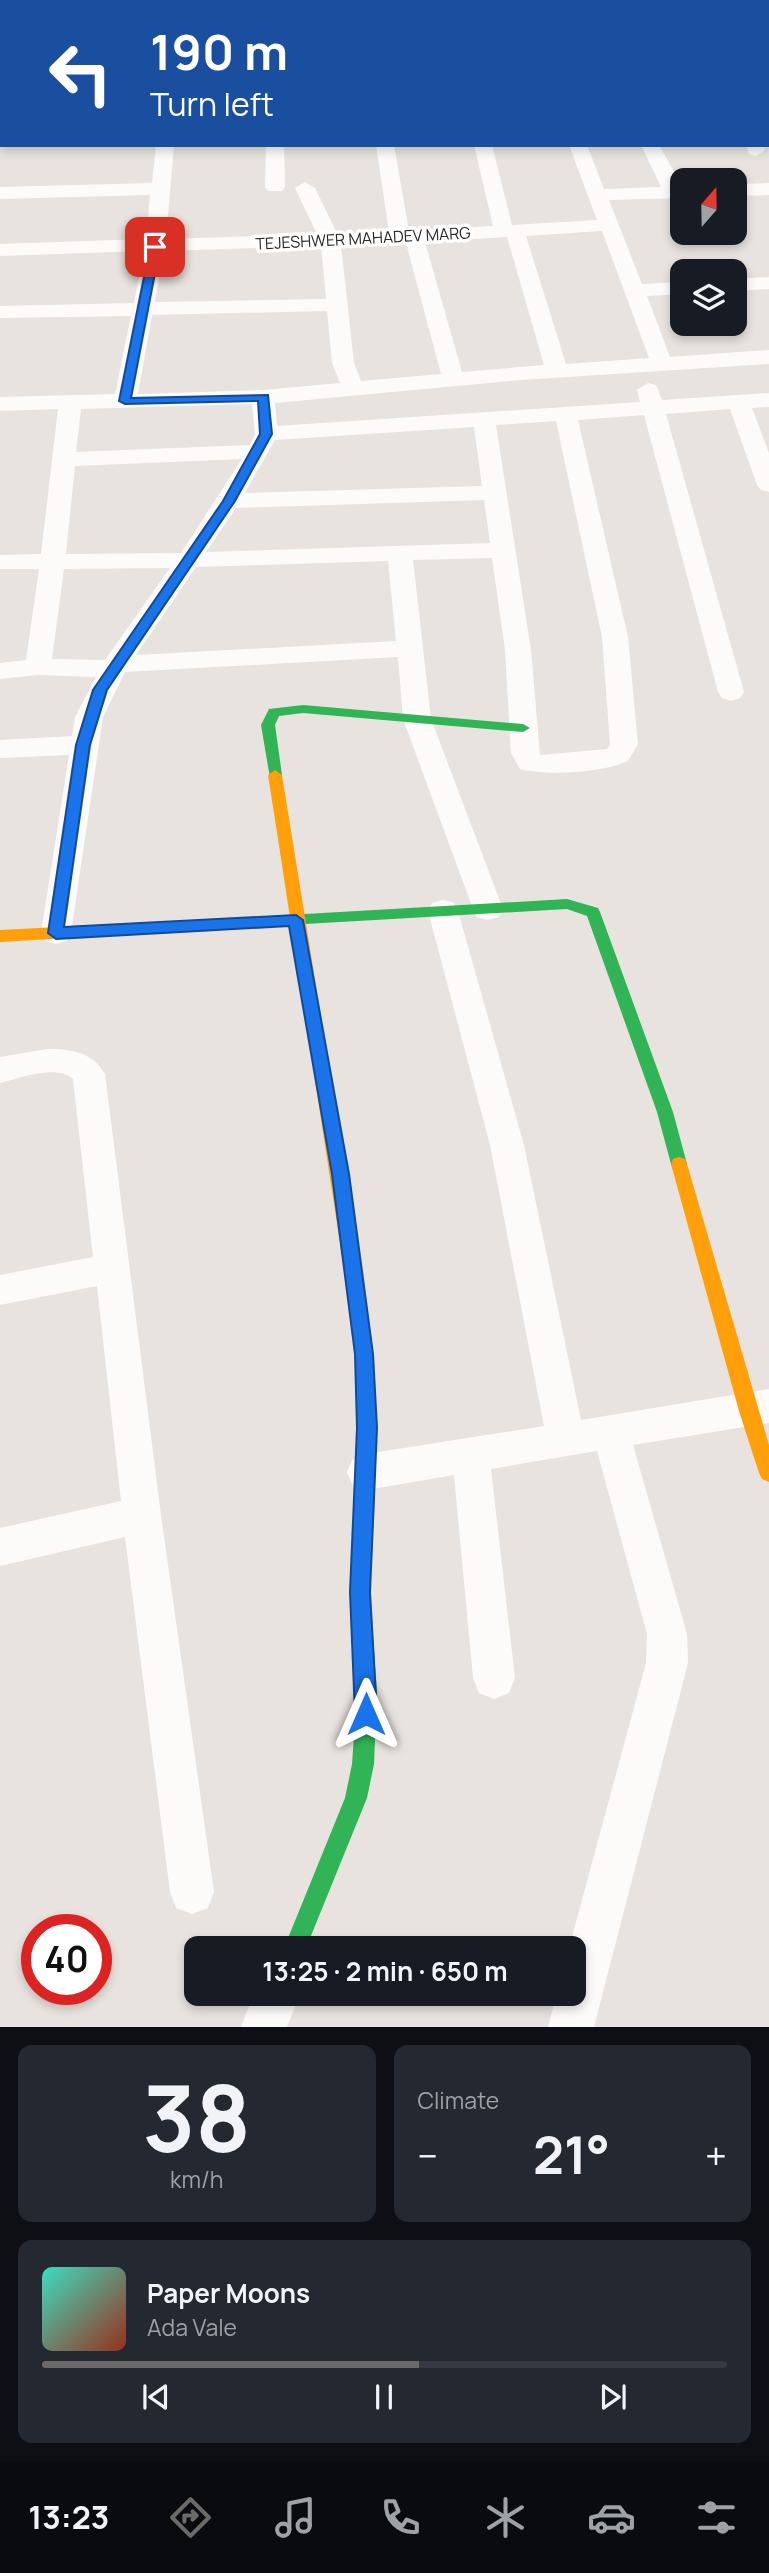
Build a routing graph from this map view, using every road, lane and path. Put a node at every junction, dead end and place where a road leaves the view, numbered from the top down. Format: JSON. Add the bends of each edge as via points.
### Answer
{"nodes":[{"id":1,"x":165,"y":147,"type":"edge"},
{"id":2,"x":275,"y":147,"type":"edge"},
{"id":3,"x":385,"y":147,"type":"edge"},
{"id":4,"x":484,"y":147,"type":"edge"},
{"id":5,"x":579,"y":147,"type":"edge"},
{"id":6,"x":651,"y":147,"type":"edge"},
{"id":7,"x":670,"y":179,"type":"edge"},
{"id":8,"x":275,"y":187,"type":"dead end"},
{"id":9,"x":305,"y":188,"type":"dead end"},
{"id":10,"x":161,"y":189,"type":"junction"},
{"id":11,"x":769,"y":189,"type":"edge"},
{"id":12,"x":747,"y":190,"type":"edge"},
{"id":13,"x":670,"y":192,"type":"edge"},
{"id":14,"x":0,"y":193,"type":"edge"},
{"id":15,"x":597,"y":195,"type":"junction"},
{"id":16,"x":609,"y":225,"type":"junction"},
{"id":17,"x":509,"y":231,"type":"junction"},
{"id":18,"x":407,"y":237,"type":"junction"},
{"id":19,"x":330,"y":240,"type":"junction"},
{"id":20,"x":155,"y":247,"type":"junction"},
{"id":21,"x":0,"y":250,"type":"edge"},
{"id":22,"x":769,"y":283,"type":"edge"},
{"id":23,"x":747,"y":284,"type":"edge"},
{"id":24,"x":670,"y":289,"type":"edge"},
{"id":25,"x":634,"y":291,"type":"junction"},
{"id":26,"x":335,"y":305,"type":"junction"},
{"id":27,"x":143,"y":310,"type":"junction"},
{"id":28,"x":0,"y":312,"type":"edge"},
{"id":29,"x":769,"y":356,"type":"edge"},
{"id":30,"x":651,"y":365,"type":"junction"},
{"id":31,"x":557,"y":371,"type":"junction"},
{"id":32,"x":521,"y":373,"type":"junction"},
{"id":33,"x":453,"y":379,"type":"junction"},
{"id":34,"x":353,"y":388,"type":"junction"},
{"id":35,"x":264,"y":397,"type":"junction"},
{"id":36,"x":769,"y":400,"type":"edge"},
{"id":37,"x":125,"y":401,"type":"junction"},
{"id":38,"x":739,"y":402,"type":"junction"},
{"id":39,"x":70,"y":403,"type":"junction"},
{"id":40,"x":0,"y":404,"type":"edge"},
{"id":41,"x":654,"y":408,"type":"junction"},
{"id":42,"x":566,"y":415,"type":"junction"},
{"id":43,"x":539,"y":416,"type":"junction"},
{"id":44,"x":484,"y":420,"type":"junction"},
{"id":45,"x":262,"y":443,"type":"junction"},
{"id":46,"x":64,"y":459,"type":"junction"},
{"id":47,"x":769,"y":485,"type":"edge"},
{"id":48,"x":494,"y":493,"type":"junction"},
{"id":49,"x":229,"y":501,"type":"junction"},
{"id":50,"x":502,"y":550,"type":"junction"},
{"id":51,"x":400,"y":554,"type":"junction"},
{"id":52,"x":53,"y":560,"type":"junction"},
{"id":53,"x":188,"y":560,"type":"junction"},
{"id":54,"x":0,"y":562,"type":"edge"},
{"id":55,"x":410,"y":648,"type":"junction"},
{"id":56,"x":114,"y":666,"type":"junction"},
{"id":57,"x":38,"y":667,"type":"junction"},
{"id":58,"x":0,"y":671,"type":"edge"},
{"id":59,"x":731,"y":692,"type":"dead end"},
{"id":60,"x":417,"y":719,"type":"junction"},
{"id":61,"x":523,"y":728,"type":"junction"},
{"id":62,"x":83,"y":745,"type":"junction"},
{"id":63,"x":0,"y":749,"type":"edge"},
{"id":64,"x":488,"y":909,"type":"junction"},
{"id":65,"x":443,"y":911,"type":"junction"},
{"id":66,"x":296,"y":920,"type":"junction"},
{"id":67,"x":56,"y":933,"type":"junction"},
{"id":68,"x":0,"y":936,"type":"edge"},
{"id":69,"x":0,"y":1070,"type":"edge"},
{"id":70,"x":113,"y":1268,"type":"junction"},
{"id":71,"x":0,"y":1290,"type":"edge"},
{"id":72,"x":759,"y":1409,"type":"edge"},
{"id":73,"x":611,"y":1434,"type":"junction"},
{"id":74,"x":566,"y":1441,"type":"junction"},
{"id":75,"x":471,"y":1456,"type":"junction"},
{"id":76,"x":366,"y":1472,"type":"junction"},
{"id":77,"x":769,"y":1473,"type":"edge"},
{"id":78,"x":142,"y":1515,"type":"junction"},
{"id":79,"x":0,"y":1547,"type":"edge"},
{"id":80,"x":494,"y":1678,"type":"dead end"},
{"id":81,"x":192,"y":1892,"type":"dead end"},
{"id":82,"x":300,"y":1936,"type":"edge"},
{"id":83,"x":272,"y":2006,"type":"edge"},
{"id":84,"x":264,"y":2027,"type":"edge"},
{"id":85,"x":571,"y":2027,"type":"edge"}],
"edges":[{"from":1,"to":10,"type":"street"},
{"from":2,"to":8,"type":"street"},
{"from":3,"to":18,"type":"street"},
{"from":4,"to":17,"type":"street"},
{"from":5,"to":15,"type":"street"},
{"from":6,"to":7,"type":"street"},
{"from":9,"to":19,"type":"street"},
{"from":10,"to":14,"type":"street"},
{"from":10,"to":20,"type":"street"},
{"from":11,"to":12,"type":"street"},
{"from":13,"to":15,"type":"street"},
{"from":15,"to":16,"type":"street"},
{"from":16,"to":17,"type":"street","name":"TEJESHWER MAHADEV MARG"},
{"from":16,"to":25,"type":"street"},
{"from":17,"to":18,"type":"street","name":"TEJESHWER MAHADEV MARG"},
{"from":17,"to":31,"type":"street"},
{"from":18,"to":19,"type":"street","name":"TEJESHWER MAHADEV MARG"},
{"from":18,"to":33,"type":"street"},
{"from":19,"to":20,"type":"street","name":"TEJESHWER MAHADEV MARG"},
{"from":19,"to":26,"type":"street"},
{"from":20,"to":21,"type":"street","name":"TEJESHWER MAHADEV MARG"},
{"from":20,"to":27,"type":"street"},
{"from":22,"to":23,"type":"street"},
{"from":24,"to":25,"type":"street"},
{"from":25,"to":30,"type":"street"},
{"from":26,"to":27,"type":"street"},
{"from":26,"to":34,"type":"street","via":[[343,363]]},
{"from":27,"to":28,"type":"street"},
{"from":27,"to":37,"type":"street"},
{"from":29,"to":30,"type":"street"},
{"from":30,"to":31,"type":"street"},
{"from":30,"to":41,"type":"street"},
{"from":31,"to":32,"type":"street"},
{"from":32,"to":33,"type":"street"},
{"from":32,"to":43,"type":"street"},
{"from":33,"to":34,"type":"street"},
{"from":34,"to":35,"type":"street"},
{"from":35,"to":37,"type":"street"},
{"from":35,"to":45,"type":"street"},
{"from":36,"to":38,"type":"street"},
{"from":37,"to":39,"type":"street"},
{"from":38,"to":41,"type":"street"},
{"from":38,"to":47,"type":"street"},
{"from":39,"to":40,"type":"street"},
{"from":39,"to":46,"type":"street"},
{"from":41,"to":42,"type":"street"},
{"from":41,"to":59,"type":"street"},
{"from":42,"to":43,"type":"street"},
{"from":42,"to":61,"type":"street","via":[[614,637],[623,750],[611,758],[537,764],[525,753]]},
{"from":43,"to":44,"type":"street"},
{"from":44,"to":45,"type":"street"},
{"from":44,"to":48,"type":"street"},
{"from":45,"to":46,"type":"street"},
{"from":45,"to":49,"type":"street"},
{"from":46,"to":52,"type":"street"},
{"from":48,"to":49,"type":"street"},
{"from":48,"to":50,"type":"street"},
{"from":49,"to":53,"type":"street"},
{"from":50,"to":51,"type":"street"},
{"from":50,"to":61,"type":"street","via":[[518,650]]},
{"from":51,"to":53,"type":"street"},
{"from":51,"to":55,"type":"street"},
{"from":52,"to":53,"type":"street"},
{"from":52,"to":54,"type":"street"},
{"from":52,"to":57,"type":"street"},
{"from":53,"to":56,"type":"street"},
{"from":55,"to":56,"type":"street"},
{"from":55,"to":60,"type":"street"},
{"from":56,"to":57,"type":"street"},
{"from":56,"to":62,"type":"street","via":[[89,717]]},
{"from":57,"to":58,"type":"street"},
{"from":60,"to":61,"type":"street"},
{"from":60,"to":64,"type":"street"},
{"from":60,"to":66,"type":"street","via":[[303,709],[283,709],[270,718]]},
{"from":62,"to":63,"type":"street"},
{"from":62,"to":67,"type":"street"},
{"from":64,"to":65,"type":"street"},
{"from":64,"to":72,"type":"street","via":[[567,904],[582,906],[597,919],[665,1112]]},
{"from":65,"to":66,"type":"street"},
{"from":65,"to":74,"type":"street","via":[[507,1144]]},
{"from":66,"to":67,"type":"street"},
{"from":66,"to":76,"type":"street","via":[[341,1174],[364,1354]]},
{"from":67,"to":68,"type":"street"},
{"from":69,"to":70,"type":"street","via":[[60,1060],[83,1067],[89,1074]]},
{"from":70,"to":71,"type":"street"},
{"from":70,"to":78,"type":"street"},
{"from":72,"to":73,"type":"street"},
{"from":72,"to":77,"type":"street"},
{"from":73,"to":74,"type":"street"},
{"from":73,"to":85,"type":"street","via":[[667,1634],[667,1663]]},
{"from":74,"to":75,"type":"street"},
{"from":75,"to":76,"type":"street"},
{"from":75,"to":80,"type":"street"},
{"from":76,"to":82,"type":"street","via":[[360,1592],[367,1693],[363,1764],[356,1798]]},
{"from":78,"to":79,"type":"street"},
{"from":78,"to":81,"type":"street"},
{"from":83,"to":84,"type":"street"}]}
